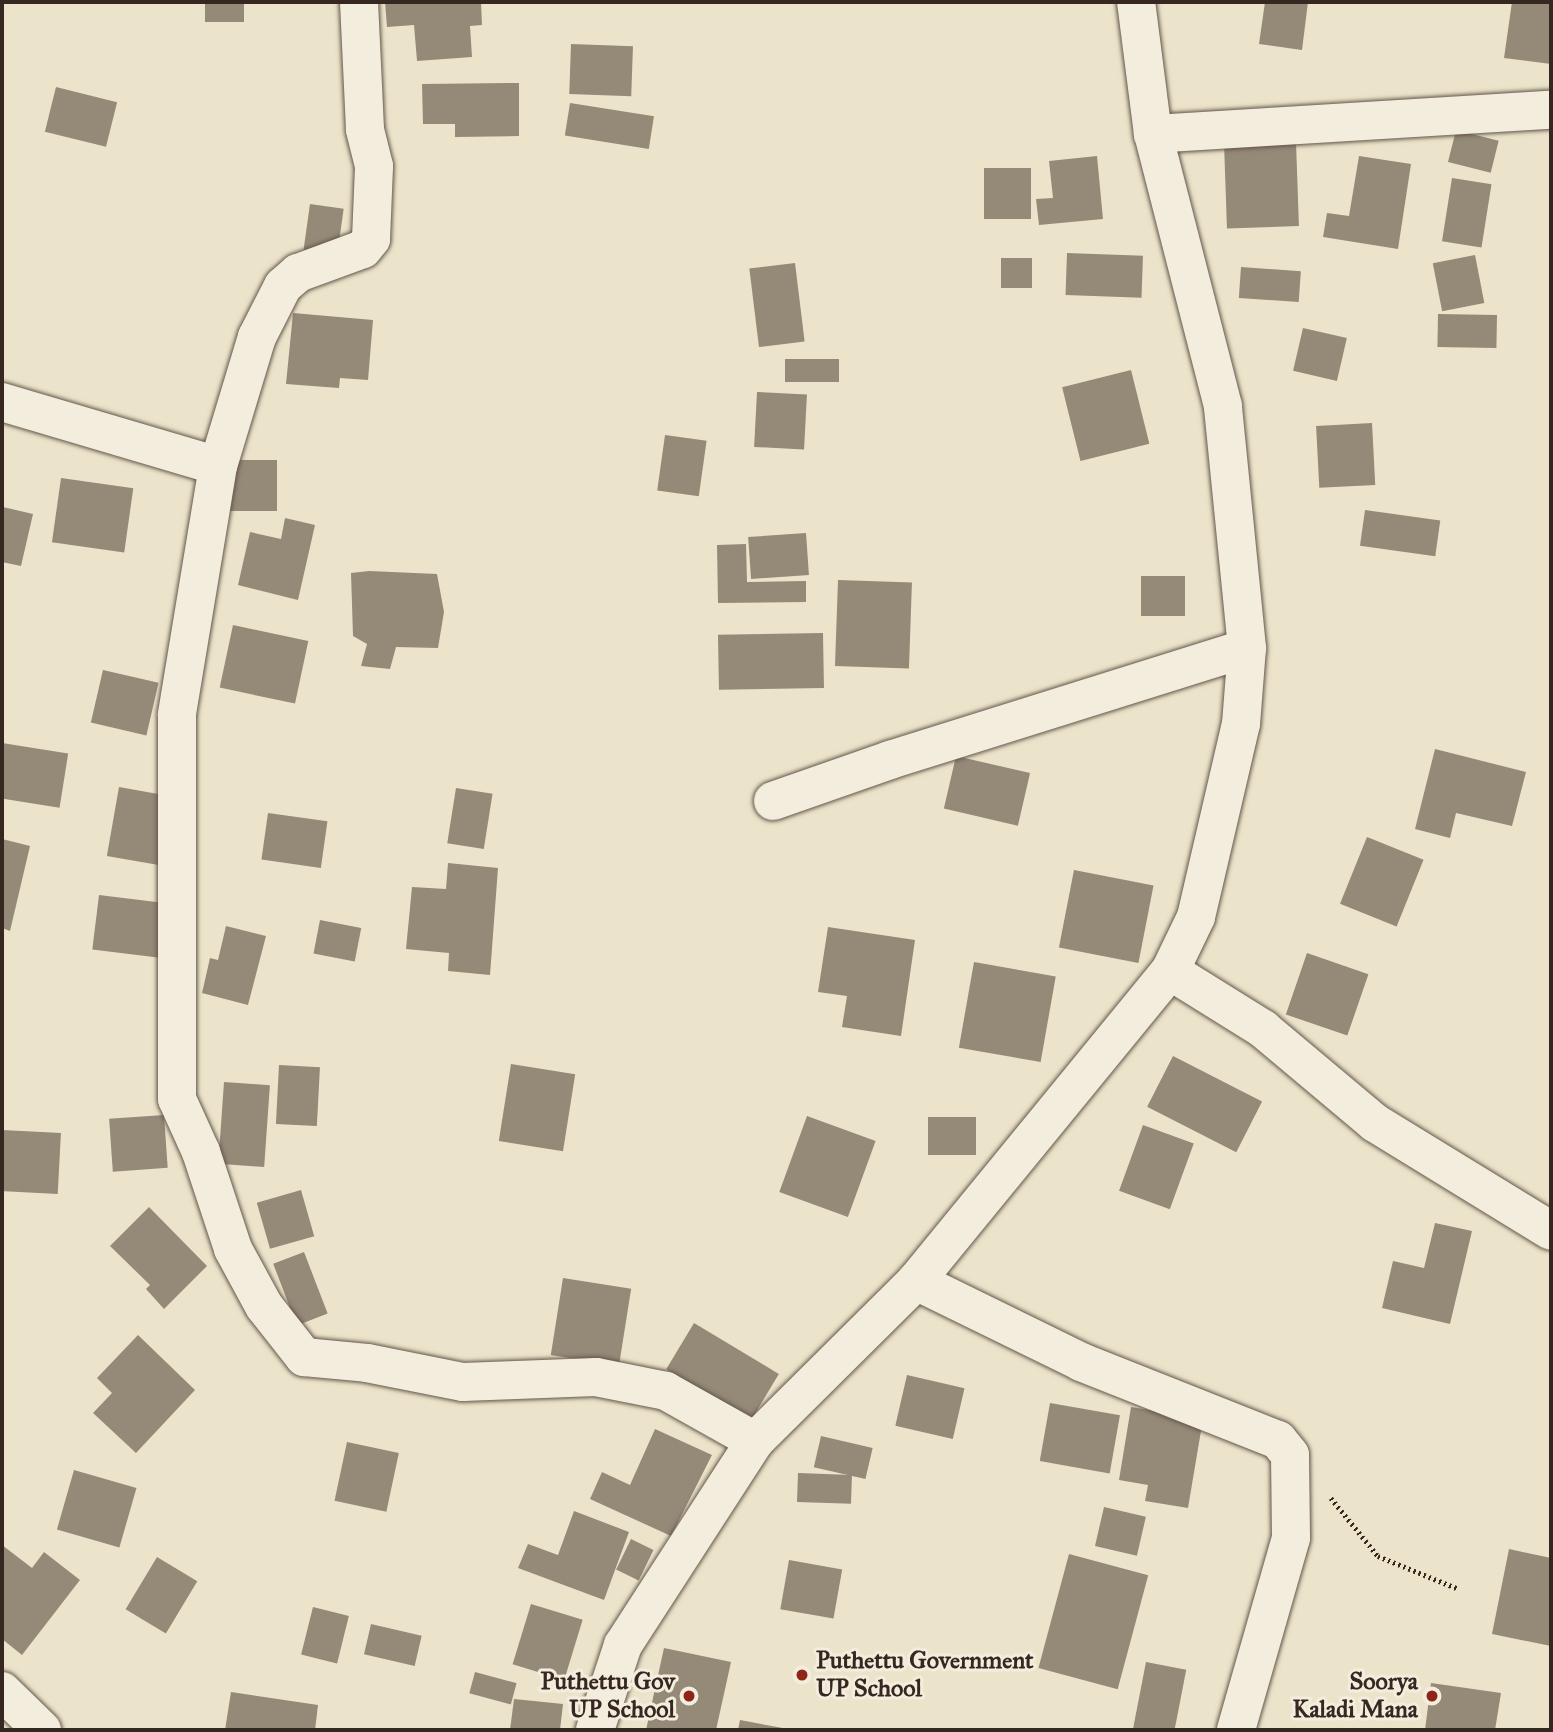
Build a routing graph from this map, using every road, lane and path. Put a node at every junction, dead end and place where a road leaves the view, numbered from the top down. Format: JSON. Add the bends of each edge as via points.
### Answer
{"nodes":[{"id":1,"x":359,"y":2,"type":"edge"},
{"id":2,"x":1136,"y":2,"type":"edge"},
{"id":3,"x":1551,"y":110,"type":"edge"},
{"id":4,"x":1153,"y":134,"type":"junction"},
{"id":5,"x":2,"y":402,"type":"edge"},
{"id":6,"x":218,"y":466,"type":"junction"},
{"id":7,"x":1247,"y":648,"type":"junction"},
{"id":8,"x":773,"y":801,"type":"dead end"},
{"id":9,"x":1170,"y":971,"type":"junction"},
{"id":10,"x":1551,"y":1231,"type":"edge"},
{"id":11,"x":916,"y":1281,"type":"junction"},
{"id":12,"x":755,"y":1441,"type":"junction"},
{"id":13,"x":1293,"y":1480,"type":"junction"},
{"id":14,"x":1459,"y":1589,"type":"dead end"},
{"id":15,"x":2,"y":1691,"type":"edge"},
{"id":16,"x":42,"y":1730,"type":"edge"},
{"id":17,"x":595,"y":1730,"type":"edge"},
{"id":18,"x":1236,"y":1730,"type":"edge"}],
"edges":[{"from":1,"to":6,"type":"street","via":[[365,129],[374,166],[371,239],[363,249],[298,273],[283,286],[257,337]]},
{"from":2,"to":4,"type":"street"},
{"from":3,"to":4,"type":"street"},
{"from":4,"to":7,"type":"street","via":[[1223,406]]},
{"from":5,"to":6,"type":"street"},
{"from":6,"to":12,"type":"street","via":[[177,715],[177,1099],[201,1152],[233,1249],[264,1306],[304,1357],[367,1363],[463,1382],[596,1377],[666,1391]]},
{"from":7,"to":8,"type":"street"},
{"from":7,"to":9,"type":"street","via":[[1241,724],[1215,847],[1196,917]]},
{"from":9,"to":10,"type":"street","via":[[1264,1029],[1375,1124]]},
{"from":9,"to":11,"type":"street"},
{"from":11,"to":12,"type":"street"},
{"from":11,"to":13,"type":"street","via":[[1081,1362],[1278,1440],[1290,1455]]},
{"from":12,"to":17,"type":"street","via":[[623,1645]]},
{"from":13,"to":14,"type":"path","via":[[1311,1479],[1378,1556]]},
{"from":13,"to":18,"type":"street","via":[[1291,1538],[1281,1585]]},
{"from":15,"to":16,"type":"street"}]}
